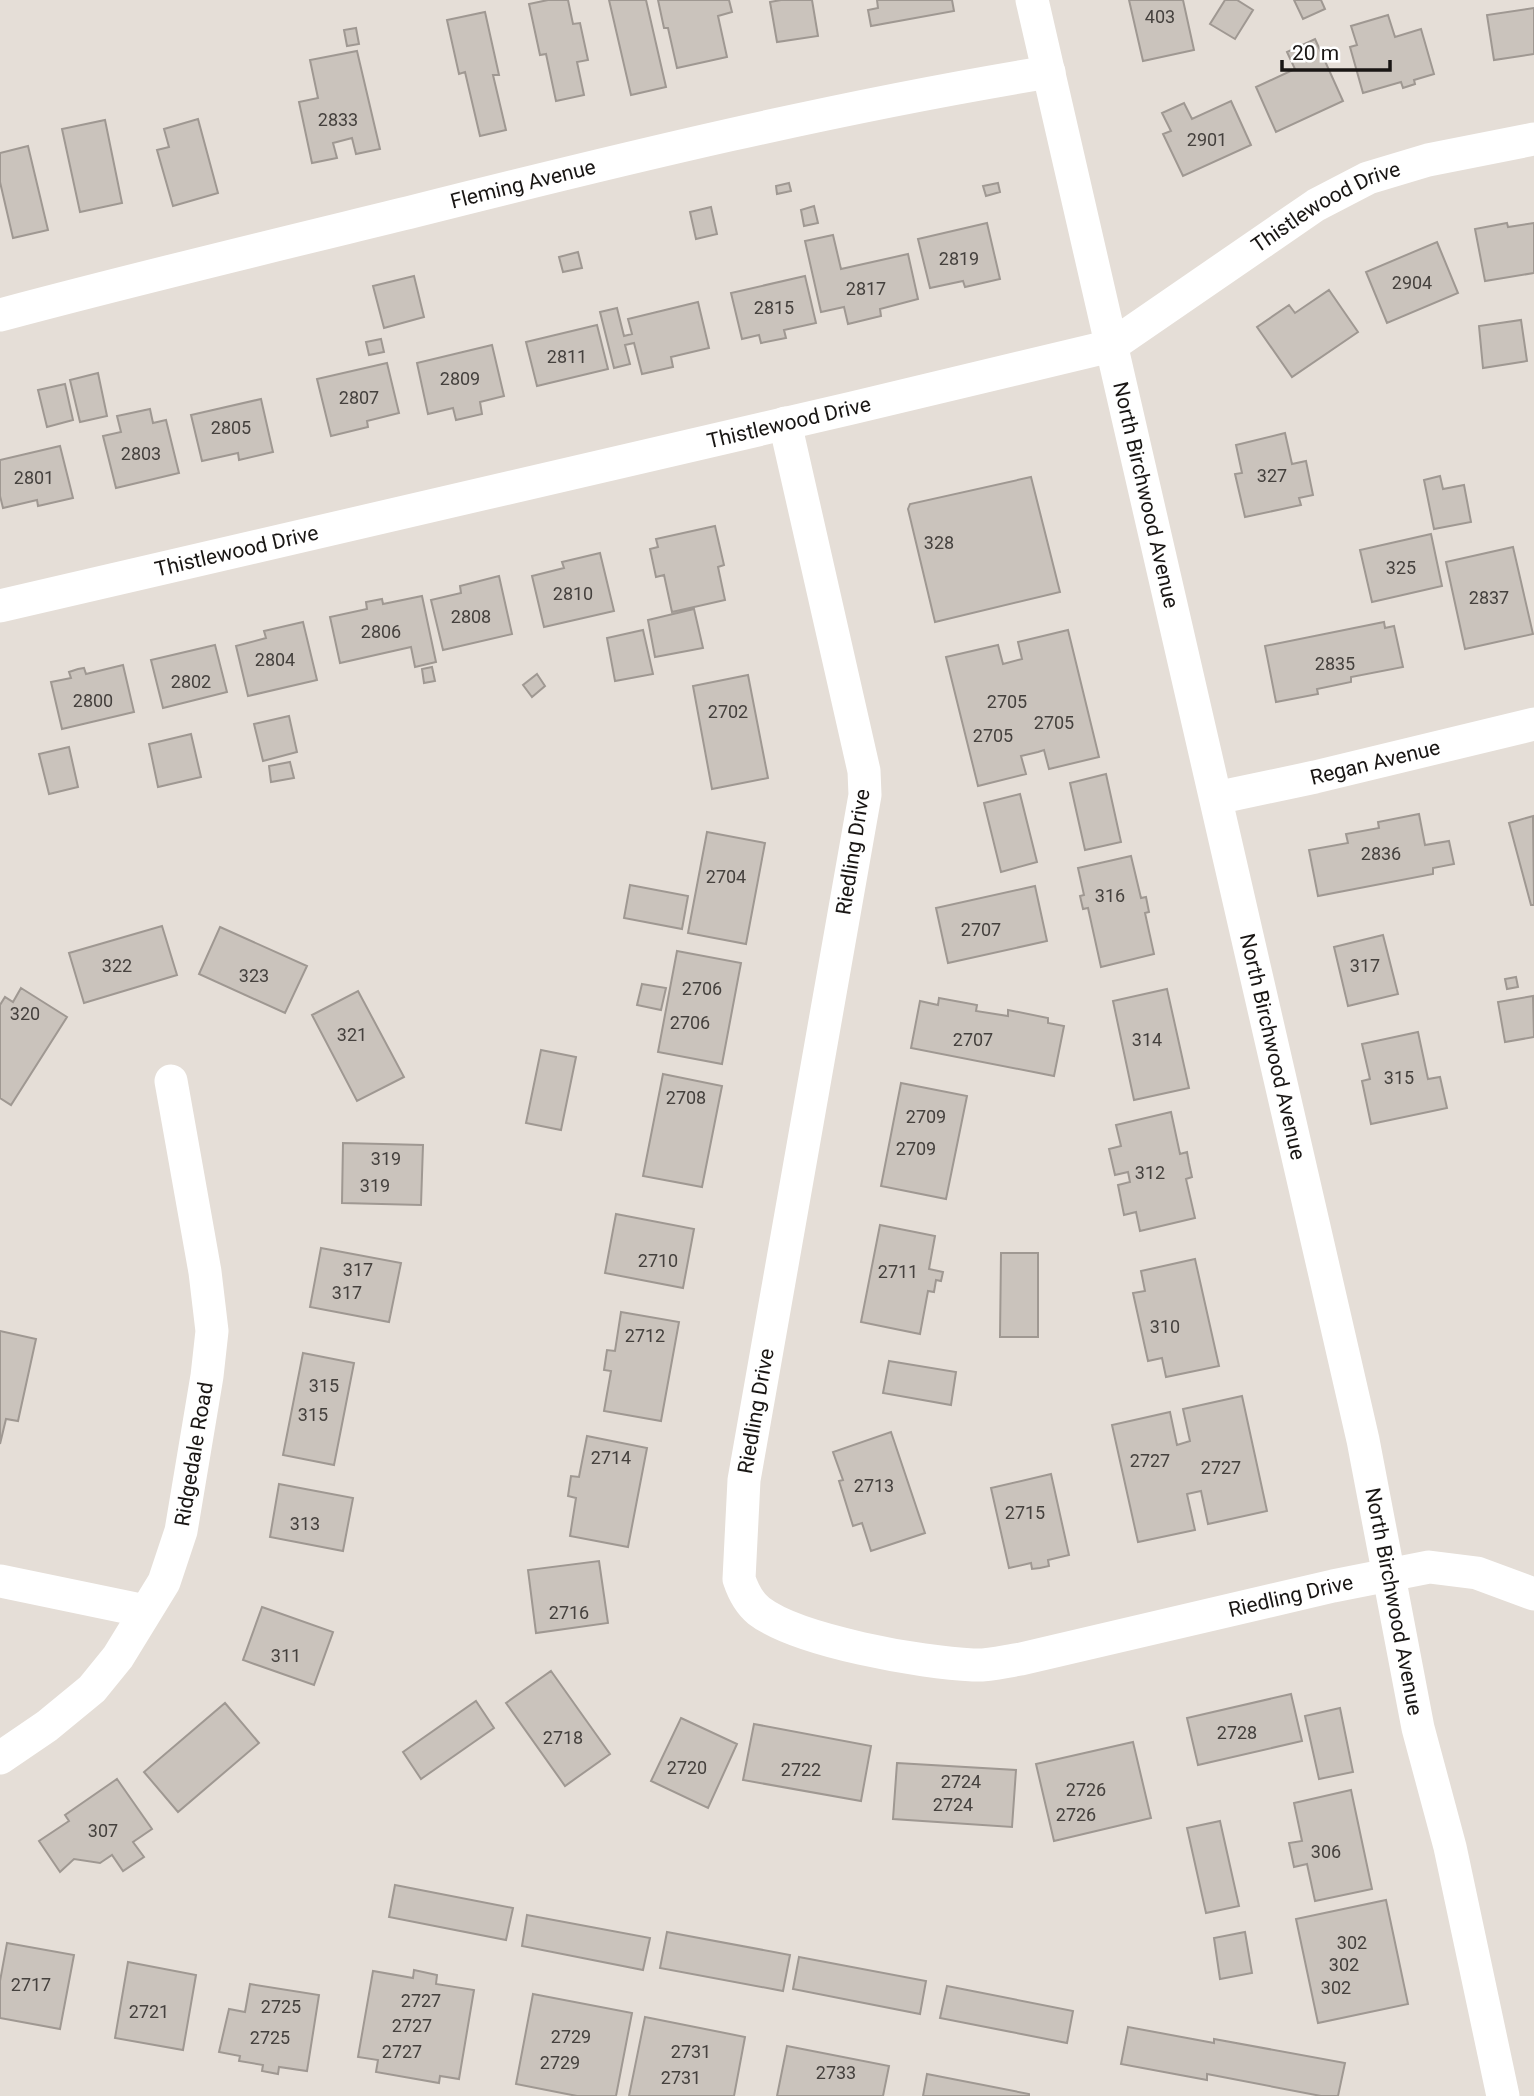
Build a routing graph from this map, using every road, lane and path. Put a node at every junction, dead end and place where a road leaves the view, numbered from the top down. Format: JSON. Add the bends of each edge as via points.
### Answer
{"nodes":[{"id":1,"x":1032,"y":0,"type":"edge"},
{"id":2,"x":1049,"y":72,"type":"junction"},
{"id":3,"x":1534,"y":139,"type":"edge"},
{"id":4,"x":0,"y":315,"type":"edge"},
{"id":5,"x":1111,"y":345,"type":"junction"},
{"id":6,"x":785,"y":423,"type":"junction"},
{"id":7,"x":0,"y":606,"type":"edge"},
{"id":8,"x":1534,"y":724,"type":"edge"},
{"id":9,"x":1216,"y":797,"type":"junction"},
{"id":10,"x":171,"y":1081,"type":"dead end"},
{"id":11,"x":1389,"y":1576,"type":"junction"},
{"id":12,"x":0,"y":1581,"type":"edge"},
{"id":13,"x":1534,"y":1594,"type":"edge"},
{"id":14,"x":145,"y":1611,"type":"junction"},
{"id":15,"x":0,"y":1758,"type":"edge"},
{"id":16,"x":1503,"y":2096,"type":"edge"}],
"edges":[{"from":1,"to":2,"type":"street","name":"North Birchwood Avenue"},
{"from":2,"to":4,"type":"street","name":"Fleming Avenue","via":[[827,113],[561,174]]},
{"from":2,"to":5,"type":"street","name":"North Birchwood Avenue"},
{"from":3,"to":5,"type":"street","name":"Thistlewood Drive","via":[[1368,177],[1316,205]]},
{"from":5,"to":6,"type":"street","name":"Thistlewood Drive"},
{"from":5,"to":9,"type":"street","name":"North Birchwood Avenue"},
{"from":6,"to":7,"type":"street","name":"Thistlewood Drive"},
{"from":6,"to":11,"type":"street","name":"Riedling Drive","via":[[864,771],[864,795],[744,1480],[739,1580],[744,1594],[759,1611],[794,1630],[929,1661],[976,1665],[1021,1659]]},
{"from":8,"to":9,"type":"street","name":"Regan Avenue"},
{"from":9,"to":11,"type":"street","name":"North Birchwood Avenue","via":[[1363,1440]]},
{"from":10,"to":14,"type":"street","name":"Ridgedale Road","via":[[212,1331],[181,1531],[164,1582]]},
{"from":11,"to":13,"type":"street","name":"Riedling Drive","via":[[1444,1568],[1476,1573]]},
{"from":11,"to":16,"type":"street","name":"North Birchwood Avenue","via":[[1418,1728],[1450,1847]]},
{"from":12,"to":14,"type":"street"},
{"from":14,"to":15,"type":"street","name":"Ridgedale Road","via":[[118,1657],[92,1689]]}]}
